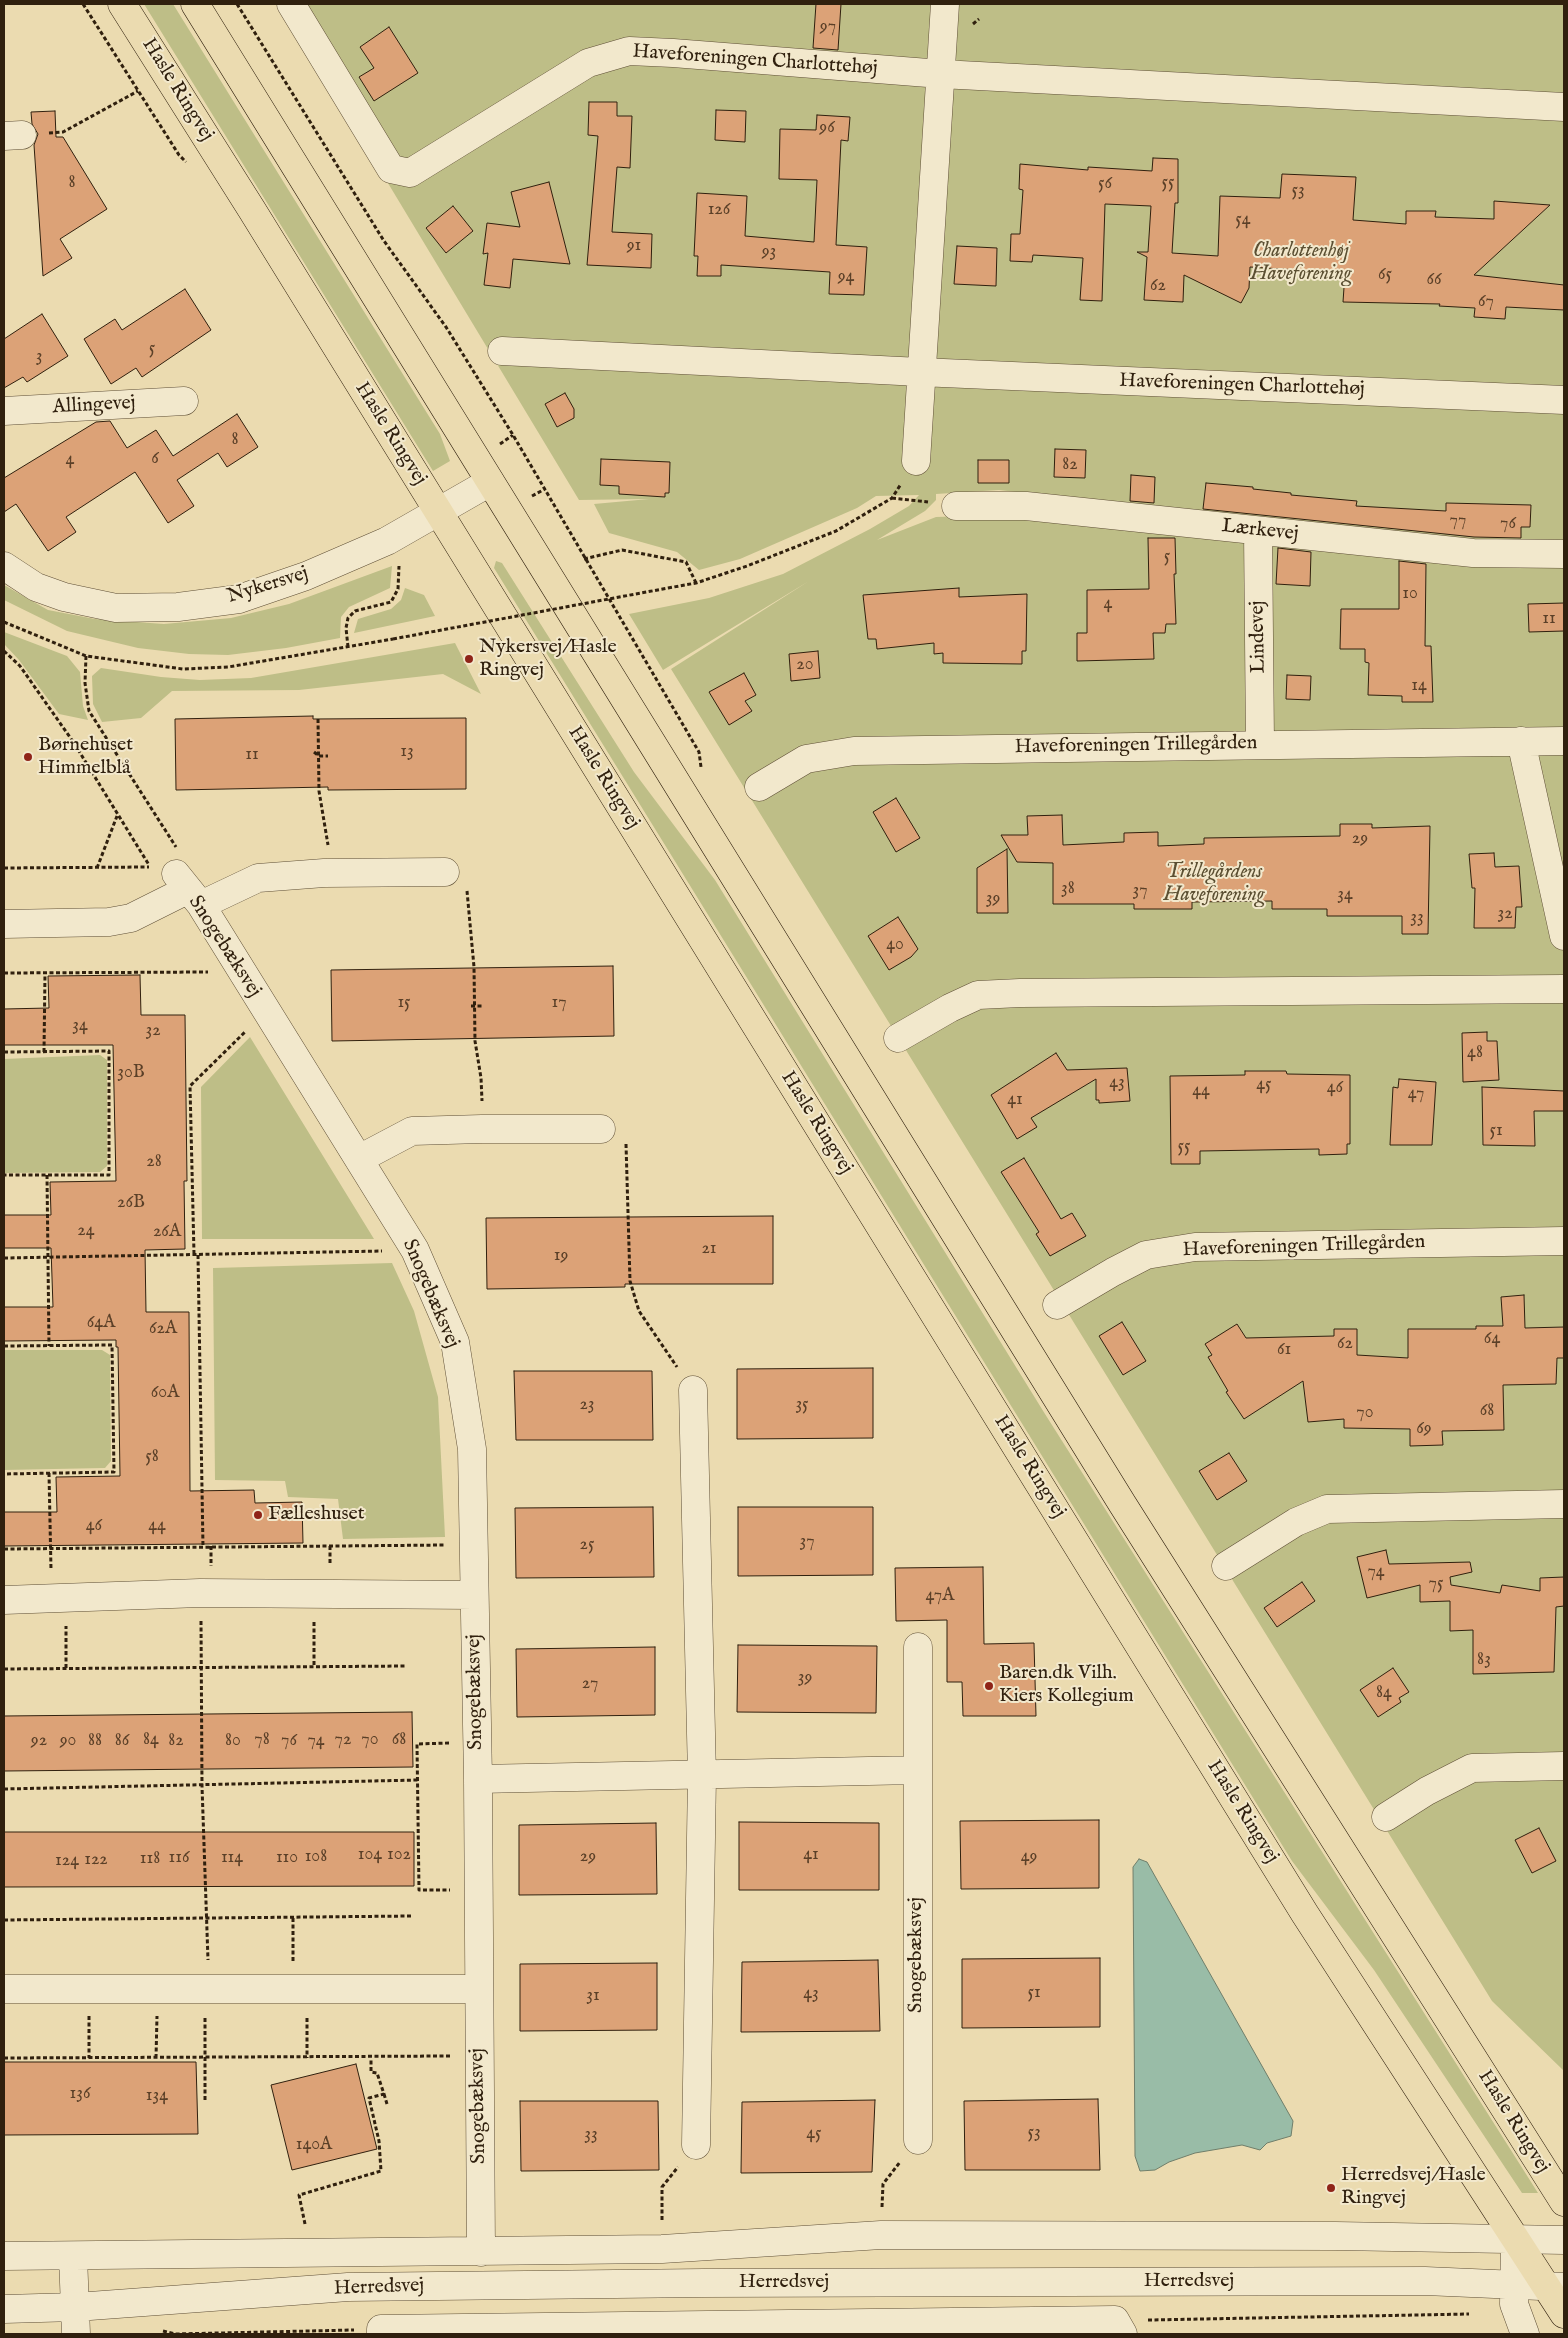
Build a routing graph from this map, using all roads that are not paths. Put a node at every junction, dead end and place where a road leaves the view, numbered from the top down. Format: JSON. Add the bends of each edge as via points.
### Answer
{"nodes":[{"id":1,"x":122,"y":4,"type":"edge"},
{"id":2,"x":194,"y":4,"type":"edge"},
{"id":3,"x":291,"y":4,"type":"edge"},
{"id":4,"x":945,"y":4,"type":"edge"},
{"id":5,"x":941,"y":74,"type":"junction"},
{"id":6,"x":1564,"y":107,"type":"edge"},
{"id":7,"x":502,"y":351,"type":"dead end"},
{"id":8,"x":920,"y":372,"type":"junction"},
{"id":9,"x":1564,"y":400,"type":"edge"},
{"id":10,"x":184,"y":401,"type":"dead end"},
{"id":11,"x":4,"y":410,"type":"edge"},
{"id":12,"x":916,"y":461,"type":"road end"},
{"id":13,"x":490,"y":482,"type":"junction"},
{"id":14,"x":956,"y":506,"type":"road end"},
{"id":15,"x":439,"y":512,"type":"junction"},
{"id":16,"x":1258,"y":531,"type":"junction"},
{"id":17,"x":1564,"y":554,"type":"edge"},
{"id":18,"x":4,"y":566,"type":"edge"},
{"id":19,"x":1521,"y":741,"type":"junction"},
{"id":20,"x":1564,"y":741,"type":"edge"},
{"id":21,"x":1260,"y":744,"type":"junction"},
{"id":22,"x":759,"y":787,"type":"dead end"},
{"id":23,"x":445,"y":872,"type":"road end"},
{"id":24,"x":188,"y":890,"type":"junction"},
{"id":25,"x":4,"y":924,"type":"edge"},
{"id":26,"x":1564,"y":936,"type":"edge"},
{"id":27,"x":1564,"y":989,"type":"edge"},
{"id":28,"x":898,"y":1038,"type":"dead end"},
{"id":29,"x":601,"y":1129,"type":"road end"},
{"id":30,"x":359,"y":1160,"type":"junction"},
{"id":31,"x":1564,"y":1242,"type":"edge"},
{"id":32,"x":1057,"y":1305,"type":"dead end"},
{"id":33,"x":693,"y":1390,"type":"road end"},
{"id":34,"x":1564,"y":1504,"type":"edge"},
{"id":35,"x":1226,"y":1566,"type":"dead end"},
{"id":36,"x":474,"y":1595,"type":"junction"},
{"id":37,"x":4,"y":1600,"type":"edge"},
{"id":38,"x":918,"y":1647,"type":"dead end"},
{"id":39,"x":1564,"y":1766,"type":"edge"},
{"id":40,"x":917,"y":1770,"type":"junction"},
{"id":41,"x":702,"y":1776,"type":"junction"},
{"id":42,"x":478,"y":1779,"type":"junction"},
{"id":43,"x":1386,"y":1817,"type":"dead end"},
{"id":44,"x":4,"y":1989,"type":"edge"},
{"id":45,"x":478,"y":1989,"type":"junction"},
{"id":46,"x":918,"y":2140,"type":"road end"},
{"id":47,"x":696,"y":2145,"type":"road end"},
{"id":48,"x":1564,"y":2202,"type":"edge"},
{"id":49,"x":1515,"y":2239,"type":"junction"},
{"id":50,"x":1564,"y":2240,"type":"edge"},
{"id":51,"x":481,"y":2252,"type":"junction"},
{"id":52,"x":4,"y":2256,"type":"edge"},
{"id":53,"x":73,"y":2256,"type":"junction"},
{"id":54,"x":1555,"y":2286,"type":"edge"},
{"id":55,"x":1514,"y":2294,"type":"junction"},
{"id":56,"x":76,"y":2307,"type":"junction"},
{"id":57,"x":4,"y":2309,"type":"edge"},
{"id":58,"x":1564,"y":2314,"type":"edge"},
{"id":59,"x":1119,"y":2327,"type":"edge"},
{"id":60,"x":381,"y":2332,"type":"edge"},
{"id":61,"x":76,"y":2334,"type":"edge"},
{"id":62,"x":1525,"y":2334,"type":"edge"}],
"edges":[{"from":1,"to":15,"type":"main road","name":"Hasle Ringvej"},
{"from":2,"to":13,"type":"main road","name":"Hasle Ringvej"},
{"from":3,"to":5,"type":"street","name":"Haveforeningen Charlottehøj","via":[[391,169],[410,173],[588,63],[628,51]]},
{"from":4,"to":5,"type":"street"},
{"from":5,"to":6,"type":"street","name":"Haveforeningen Charlottehøj"},
{"from":5,"to":8,"type":"street"},
{"from":7,"to":8,"type":"street","name":"Haveforeningen Charlottehøj"},
{"from":8,"to":9,"type":"street","name":"Haveforeningen Charlottehøj"},
{"from":8,"to":12,"type":"street"},
{"from":10,"to":11,"type":"street","name":"Allingevej"},
{"from":13,"to":15,"type":"street","name":"Nykersvej"},
{"from":13,"to":48,"type":"main road","name":"Hasle Ringvej","via":[[1123,1505]]},
{"from":14,"to":16,"type":"street","name":"Lærkevej","via":[[1026,506]]},
{"from":15,"to":18,"type":"street","name":"Nykersvej","via":[[387,541],[306,576],[239,599],[178,606],[116,608],[64,597],[36,587]]},
{"from":15,"to":49,"type":"main road","name":"Hasle Ringvej","via":[[1305,1914]]},
{"from":16,"to":17,"type":"street","name":"Lærkevej","via":[[1473,553]]},
{"from":16,"to":21,"type":"street","name":"Lindevej"},
{"from":19,"to":20,"type":"street","name":"Haveforeningen Trillegården"},
{"from":19,"to":21,"type":"street","name":"Haveforeningen Trillegården"},
{"from":19,"to":26,"type":"street"},
{"from":21,"to":22,"type":"street","name":"Haveforeningen Trillegården","via":[[854,751],[806,759]]},
{"from":23,"to":24,"type":"street","via":[[331,873],[258,878]]},
{"from":24,"to":25,"type":"street","via":[[131,918],[109,922]]},
{"from":24,"to":30,"type":"street","name":"Snogebæksvej"},
{"from":27,"to":28,"type":"street","via":[[978,995]]},
{"from":29,"to":30,"type":"street","via":[[412,1131]]},
{"from":30,"to":36,"type":"street","name":"Snogebæksvej","via":[[415,1250],[455,1342],[472,1448]]},
{"from":31,"to":32,"type":"street","name":"Haveforeningen Trillegården","via":[[1195,1247],[1146,1255]]},
{"from":33,"to":41,"type":"street"},
{"from":34,"to":35,"type":"street","via":[[1327,1509],[1296,1522]]},
{"from":36,"to":37,"type":"street","via":[[200,1593]]},
{"from":36,"to":42,"type":"street","name":"Snogebæksvej"},
{"from":38,"to":40,"type":"street","name":"Snogebæksvej"},
{"from":39,"to":43,"type":"street","via":[[1472,1768]]},
{"from":40,"to":41,"type":"street","name":"Snogebæksvej"},
{"from":40,"to":46,"type":"street","name":"Snogebæksvej"},
{"from":41,"to":42,"type":"street","name":"Snogebæksvej"},
{"from":41,"to":47,"type":"street"},
{"from":42,"to":45,"type":"street","name":"Snogebæksvej"},
{"from":44,"to":45,"type":"street"},
{"from":45,"to":51,"type":"street","name":"Snogebæksvej"},
{"from":49,"to":50,"type":"street","name":"Herredsvej"},
{"from":49,"to":51,"type":"street","name":"Herredsvej","via":[[881,2235],[662,2248]]},
{"from":49,"to":54,"type":"main road","name":"Hasle Ringvej"},
{"from":49,"to":55,"type":"street"},
{"from":51,"to":53,"type":"street","name":"Herredsvej"},
{"from":52,"to":53,"type":"street","name":"Herredsvej"},
{"from":53,"to":56,"type":"street"},
{"from":54,"to":55,"type":"street","name":"Herredsvej"},
{"from":54,"to":58,"type":"main road","name":"Hasle Ringvej"},
{"from":55,"to":56,"type":"street","name":"Herredsvej","via":[[1425,2281],[724,2283],[348,2287]]},
{"from":55,"to":62,"type":"street"},
{"from":56,"to":57,"type":"street","name":"Herredsvej"},
{"from":56,"to":61,"type":"street"},
{"from":59,"to":60,"type":"street"}]}
